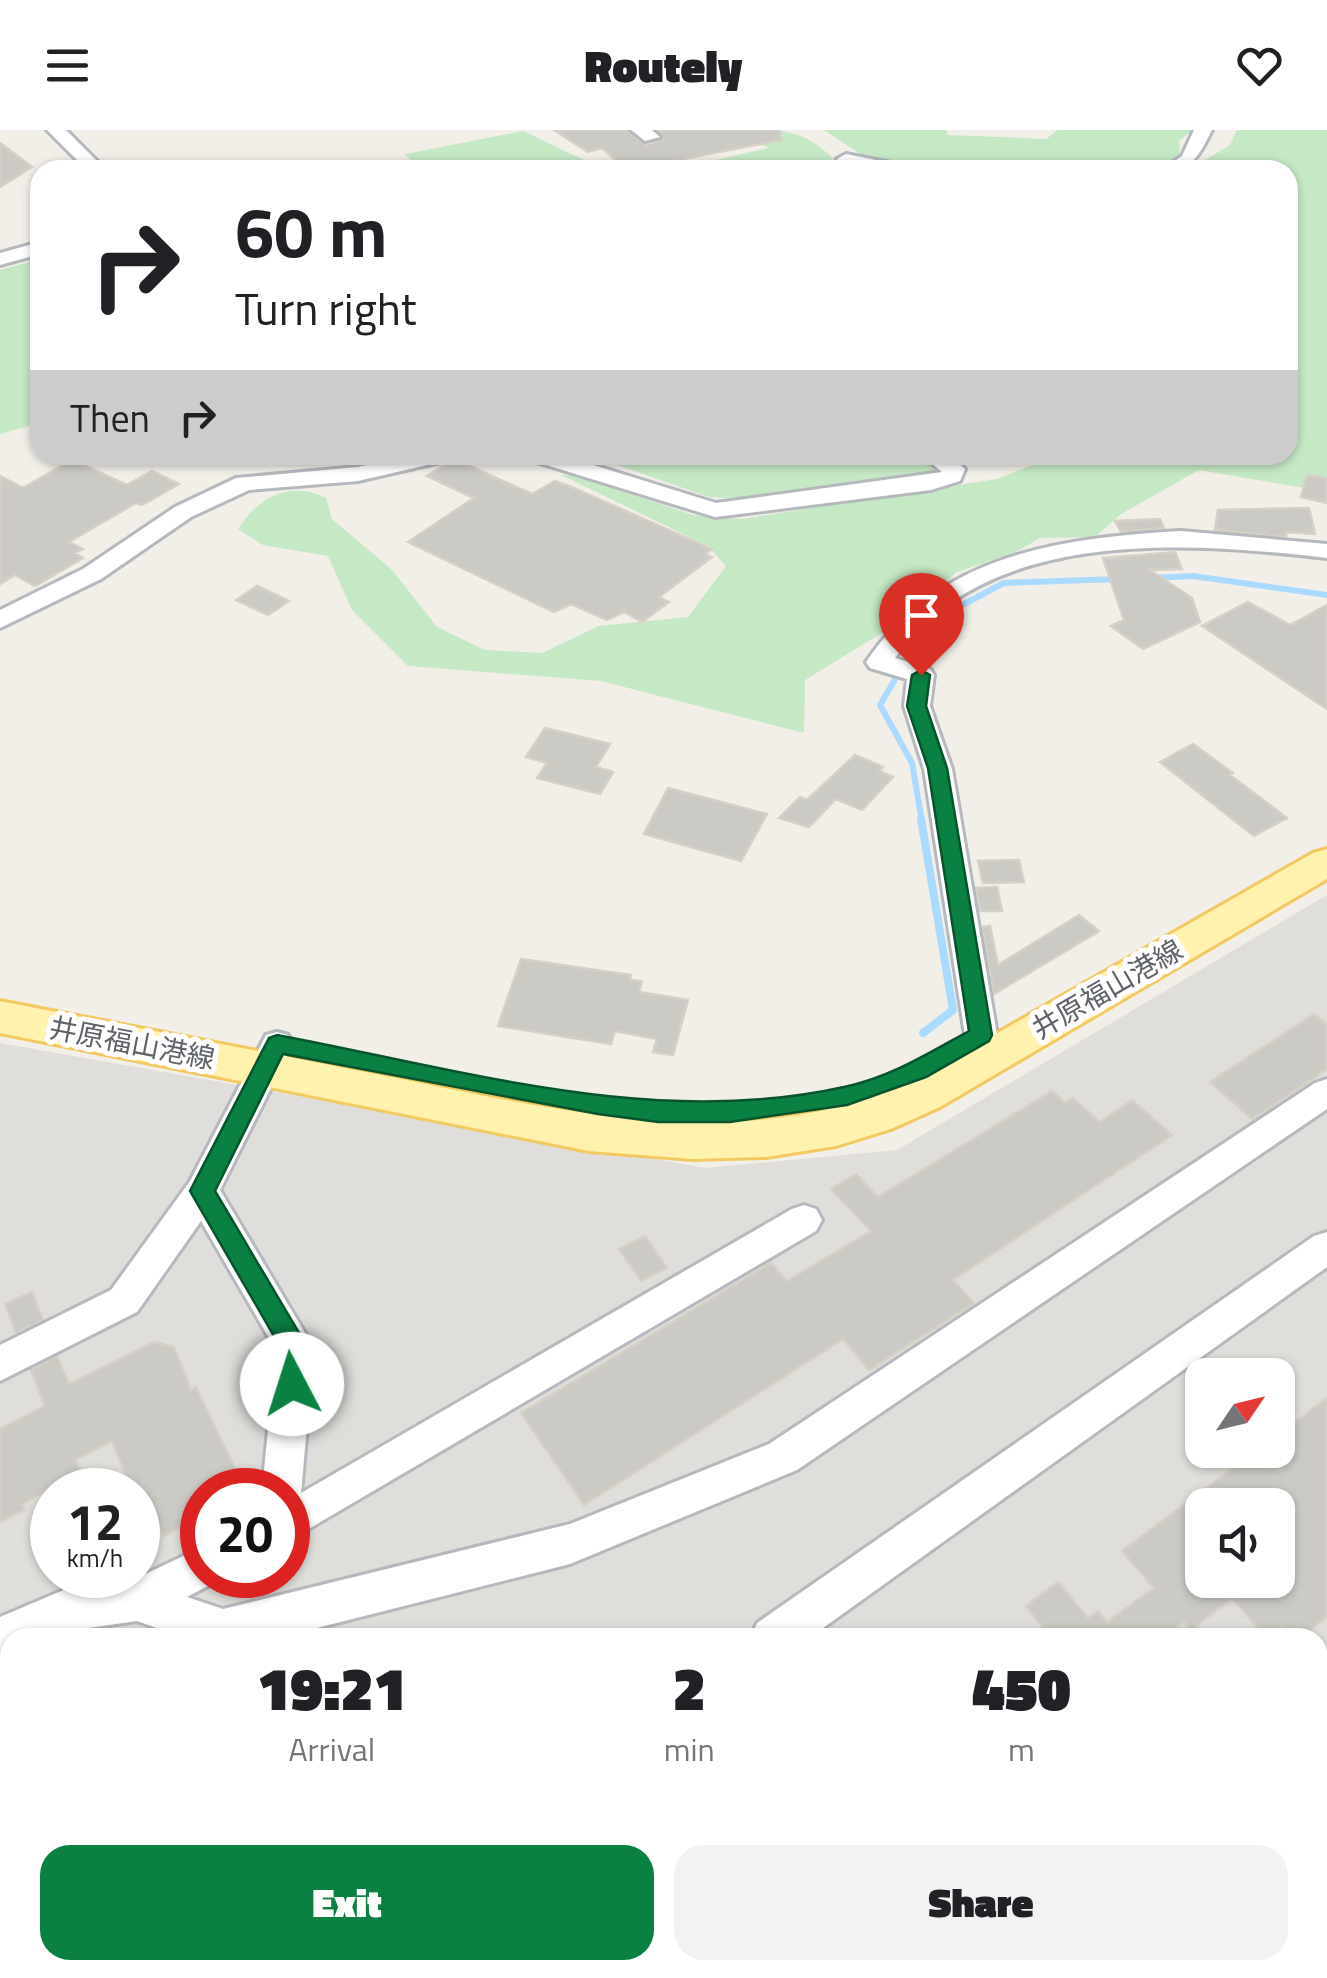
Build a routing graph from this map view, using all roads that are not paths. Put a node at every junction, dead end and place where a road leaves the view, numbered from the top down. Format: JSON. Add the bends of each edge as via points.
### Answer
{"nodes":[{"id":1,"x":56,"y":130,"type":"edge"},
{"id":2,"x":1220,"y":130,"type":"edge"},
{"id":3,"x":1199,"y":137,"type":"edge"},
{"id":4,"x":87,"y":160,"type":"edge"},
{"id":5,"x":1186,"y":160,"type":"edge"},
{"id":6,"x":30,"y":251,"type":"edge"},
{"id":7,"x":0,"y":259,"type":"edge"},
{"id":8,"x":397,"y":465,"type":"edge"},
{"id":9,"x":570,"y":465,"type":"edge"},
{"id":10,"x":951,"y":465,"type":"edge"},
{"id":11,"x":1327,"y":551,"type":"edge"},
{"id":12,"x":0,"y":620,"type":"edge"},
{"id":13,"x":1327,"y":838,"type":"edge"},
{"id":14,"x":1327,"y":862,"type":"edge"},
{"id":15,"x":0,"y":991,"type":"edge"},
{"id":16,"x":0,"y":1017,"type":"edge"},
{"id":17,"x":981,"y":1035,"type":"junction"},
{"id":18,"x":272,"y":1057,"type":"junction"},
{"id":19,"x":1327,"y":1092,"type":"edge"},
{"id":20,"x":202,"y":1191,"type":"junction"},
{"id":21,"x":804,"y":1220,"type":"dead end"},
{"id":22,"x":1327,"y":1247,"type":"edge"},
{"id":23,"x":0,"y":1364,"type":"edge"},
{"id":24,"x":284,"y":1468,"type":"edge"},
{"id":25,"x":310,"y":1509,"type":"edge"},
{"id":26,"x":180,"y":1578,"type":"edge"},
{"id":27,"x":138,"y":1600,"type":"junction"},
{"id":28,"x":24,"y":1628,"type":"edge"},
{"id":29,"x":217,"y":1628,"type":"edge"},
{"id":30,"x":231,"y":1628,"type":"edge"},
{"id":31,"x":786,"y":1628,"type":"edge"}],
"edges":[{"from":1,"to":4,"type":"street"},
{"from":2,"to":3,"type":"street","via":[[1221,136]]},
{"from":3,"to":5,"type":"street"},
{"from":6,"to":7,"type":"street"},
{"from":8,"to":12,"type":"street","via":[[244,483]]},
{"from":9,"to":10,"type":"street","via":[[715,510],[931,482],[952,476]]},
{"from":11,"to":17,"type":"street","via":[[1182,538],[1040,556],[985,574],[925,607],[890,642],[879,662],[921,675],[917,706],[938,768]]},
{"from":13,"to":17,"type":"main road","name":"井原福山港線"},
{"from":14,"to":18,"type":"main road","name":"井原福山港線","via":[[925,1095],[865,1120],[817,1130],[651,1141],[589,1133]]},
{"from":15,"to":18,"type":"main road","name":"井原福山港線"},
{"from":16,"to":18,"type":"main road","name":"井原福山港線"},
{"from":17,"to":18,"type":"main road","name":"井原福山港線","via":[[918,1071],[847,1096],[730,1113],[658,1113]]},
{"from":18,"to":20,"type":"street"},
{"from":19,"to":30,"type":"street","via":[[783,1457],[570,1544]]},
{"from":20,"to":23,"type":"street","via":[[124,1302]]},
{"from":20,"to":24,"type":"street","via":[[295,1348]]},
{"from":21,"to":25,"type":"street"},
{"from":22,"to":31,"type":"street"},
{"from":26,"to":27,"type":"street"},
{"from":27,"to":28,"type":"street","via":[[66,1610]]},
{"from":27,"to":29,"type":"street"}]}
